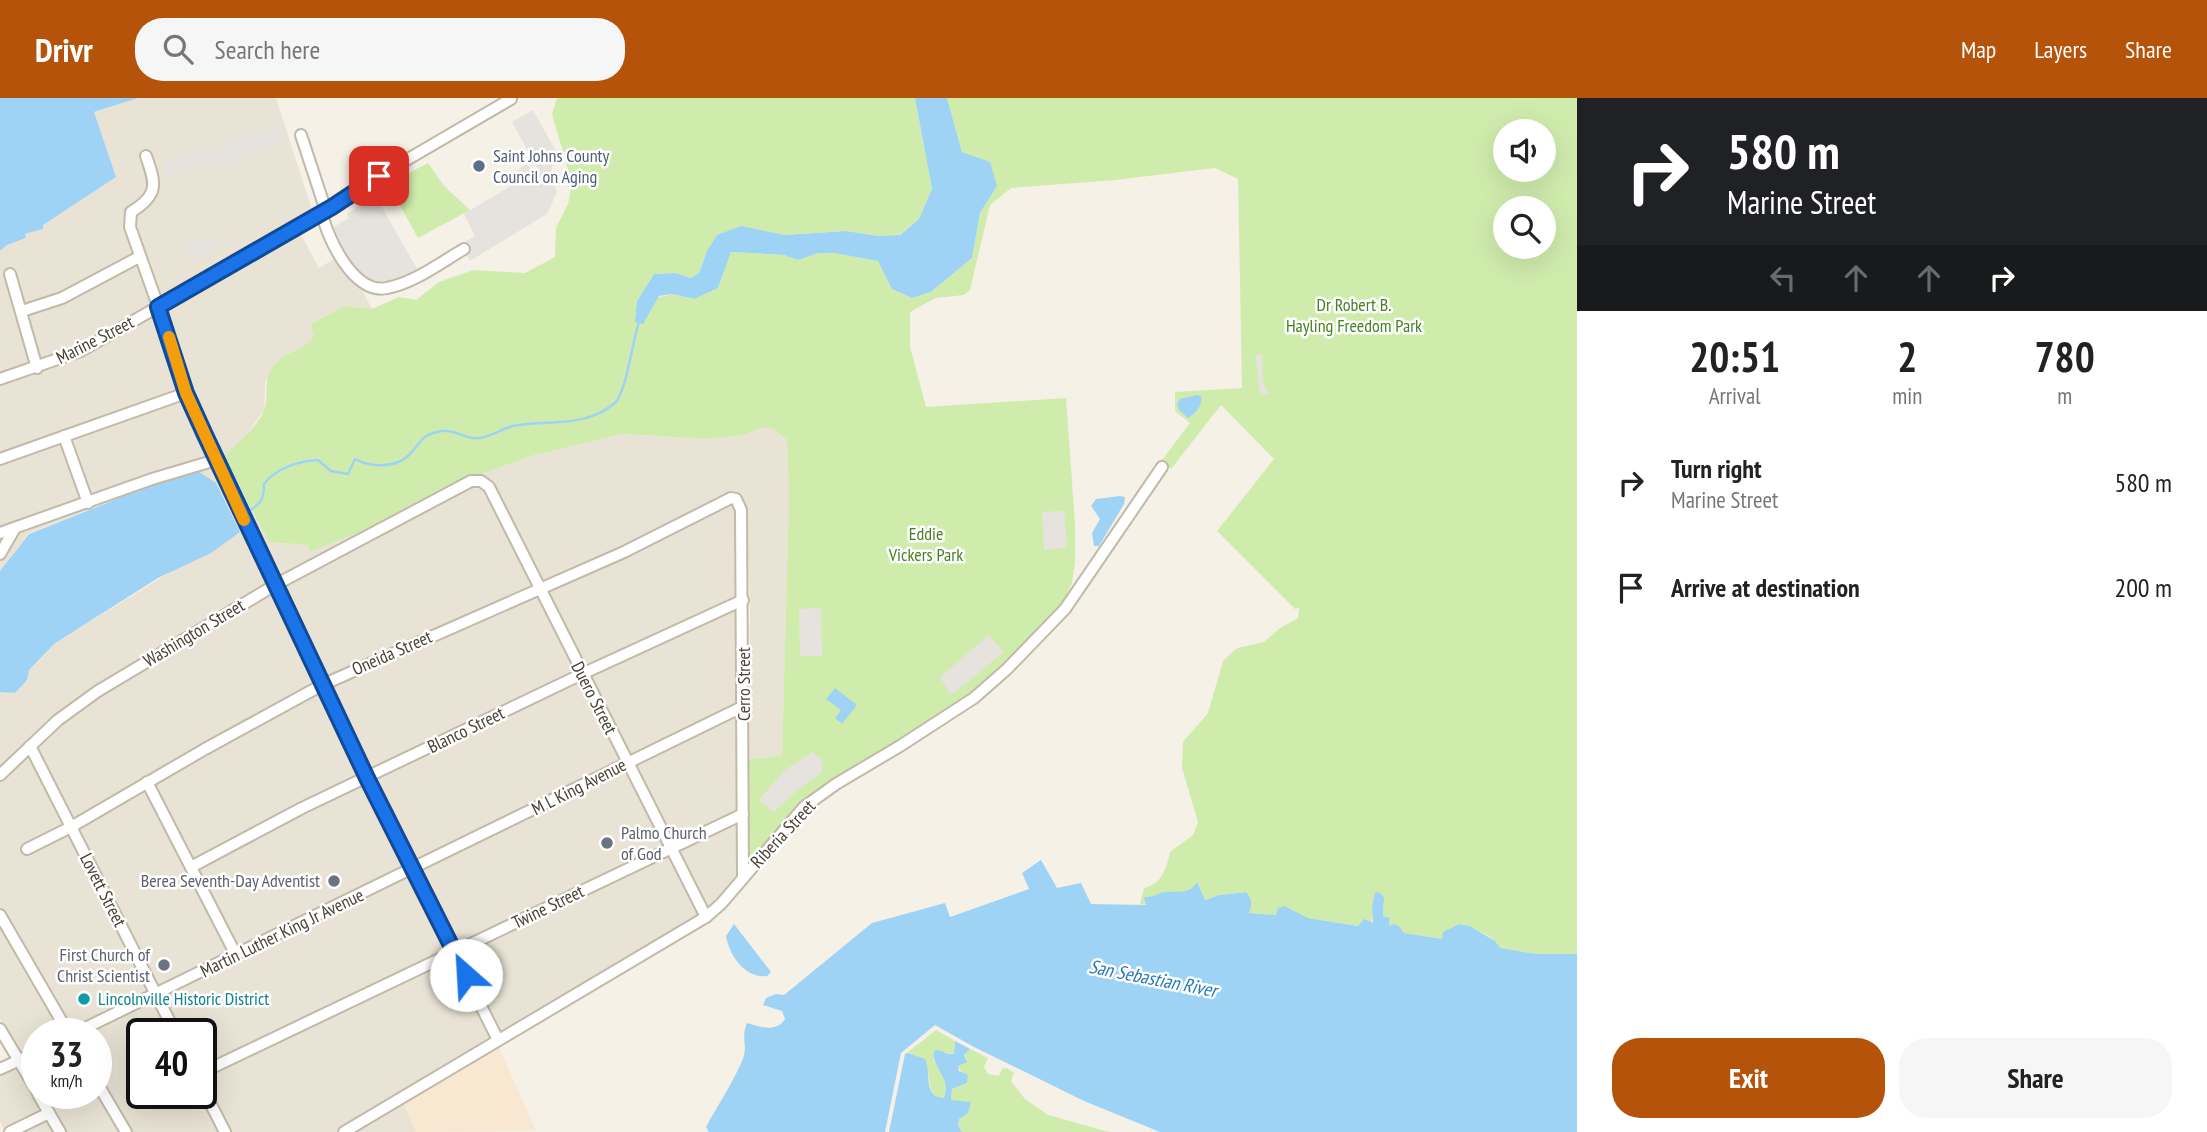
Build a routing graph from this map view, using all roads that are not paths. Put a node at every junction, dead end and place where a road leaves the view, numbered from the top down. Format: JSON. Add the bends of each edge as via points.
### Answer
{"nodes":[{"id":1,"x":511,"y":99,"type":"edge"},
{"id":2,"x":301,"y":135,"type":"dead end"},
{"id":3,"x":146,"y":156,"type":"dead end"},
{"id":4,"x":324,"y":212,"type":"junction"},
{"id":5,"x":464,"y":249,"type":"dead end"},
{"id":6,"x":139,"y":257,"type":"junction"},
{"id":7,"x":10,"y":274,"type":"dead end"},
{"id":8,"x":158,"y":307,"type":"junction"},
{"id":9,"x":22,"y":312,"type":"junction"},
{"id":10,"x":37,"y":368,"type":"junction"},
{"id":11,"x":0,"y":379,"type":"edge"},
{"id":12,"x":186,"y":393,"type":"junction"},
{"id":13,"x":64,"y":436,"type":"junction"},
{"id":14,"x":0,"y":459,"type":"edge"},
{"id":15,"x":216,"y":460,"type":"junction"},
{"id":16,"x":1162,"y":467,"type":"dead end"},
{"id":17,"x":481,"y":481,"type":"joint"},
{"id":18,"x":731,"y":498,"type":"joint"},
{"id":19,"x":88,"y":503,"type":"junction"},
{"id":20,"x":15,"y":528,"type":"junction"},
{"id":21,"x":0,"y":533,"type":"edge"},
{"id":22,"x":0,"y":554,"type":"edge"},
{"id":23,"x":275,"y":585,"type":"junction"},
{"id":24,"x":538,"y":588,"type":"junction"},
{"id":25,"x":743,"y":600,"type":"junction"},
{"id":26,"x":582,"y":674,"type":"junction"},
{"id":27,"x":323,"y":685,"type":"junction"},
{"id":28,"x":744,"y":706,"type":"junction"},
{"id":29,"x":30,"y":746,"type":"junction"},
{"id":30,"x":626,"y":762,"type":"junction"},
{"id":31,"x":0,"y":775,"type":"edge"},
{"id":32,"x":367,"y":778,"type":"junction"},
{"id":33,"x":147,"y":782,"type":"junction"},
{"id":34,"x":743,"y":814,"type":"junction"},
{"id":35,"x":71,"y":827,"type":"junction"},
{"id":36,"x":670,"y":848,"type":"junction"},
{"id":37,"x":27,"y":849,"type":"dead end"},
{"id":38,"x":191,"y":867,"type":"junction"},
{"id":39,"x":414,"y":868,"type":"junction"},
{"id":40,"x":743,"y":876,"type":"junction"},
{"id":41,"x":0,"y":915,"type":"edge"},
{"id":42,"x":706,"y":917,"type":"junction"},
{"id":43,"x":455,"y":953,"type":"junction"},
{"id":44,"x":236,"y":955,"type":"junction"},
{"id":45,"x":156,"y":995,"type":"junction"},
{"id":46,"x":61,"y":1018,"type":"edge"},
{"id":47,"x":106,"y":1018,"type":"edge"},
{"id":48,"x":168,"y":1018,"type":"edge"},
{"id":49,"x":0,"y":1029,"type":"edge"},
{"id":50,"x":498,"y":1040,"type":"junction"},
{"id":51,"x":19,"y":1060,"type":"junction"},
{"id":52,"x":21,"y":1064,"type":"edge"},
{"id":53,"x":217,"y":1065,"type":"edge"},
{"id":54,"x":0,"y":1069,"type":"edge"},
{"id":55,"x":112,"y":1108,"type":"edge"},
{"id":56,"x":47,"y":1109,"type":"edge"},
{"id":57,"x":213,"y":1109,"type":"edge"},
{"id":58,"x":49,"y":1113,"type":"junction"},
{"id":59,"x":10,"y":1132,"type":"edge"},
{"id":60,"x":60,"y":1132,"type":"edge"},
{"id":61,"x":126,"y":1132,"type":"edge"},
{"id":62,"x":225,"y":1132,"type":"edge"},
{"id":63,"x":344,"y":1132,"type":"edge"}],
"edges":[{"from":1,"to":4,"type":"street","name":"Marine Street"},
{"from":2,"to":4,"type":"street"},
{"from":3,"to":6,"type":"street","via":[[153,187],[147,201],[129,215]]},
{"from":4,"to":5,"type":"street","via":[[325,228],[345,265],[371,287],[385,289],[405,282]]},
{"from":4,"to":8,"type":"street","name":"Marine Street"},
{"from":6,"to":8,"type":"street"},
{"from":6,"to":9,"type":"street","via":[[62,299]]},
{"from":7,"to":9,"type":"street"},
{"from":8,"to":10,"type":"street","name":"Marine Street","via":[[81,351]]},
{"from":8,"to":12,"type":"street"},
{"from":9,"to":10,"type":"street"},
{"from":10,"to":11,"type":"street","name":"Marine Street"},
{"from":12,"to":13,"type":"street"},
{"from":12,"to":15,"type":"street"},
{"from":13,"to":14,"type":"street"},
{"from":13,"to":19,"type":"street"},
{"from":15,"to":19,"type":"street"},
{"from":15,"to":23,"type":"street"},
{"from":16,"to":40,"type":"street","name":"Riberia Street","via":[[1065,609],[1007,670],[974,698],[804,807]]},
{"from":17,"to":23,"type":"street","name":"Washington Street","via":[[471,481]]},
{"from":17,"to":24,"type":"street","name":"Duero Street","via":[[489,487]]},
{"from":18,"to":24,"type":"street","name":"Oneida Street","via":[[624,552]]},
{"from":18,"to":25,"type":"street","name":"Cerro Street","via":[[741,510]]},
{"from":19,"to":20,"type":"street"},
{"from":20,"to":21,"type":"street"},
{"from":20,"to":22,"type":"street"},
{"from":23,"to":27,"type":"street"},
{"from":23,"to":29,"type":"street","name":"Washington Street","via":[[98,691]]},
{"from":24,"to":26,"type":"street","name":"Duero Street"},
{"from":24,"to":27,"type":"street","name":"Oneida Street"},
{"from":25,"to":26,"type":"street","name":"Blanco Street"},
{"from":25,"to":28,"type":"street","name":"Cerro Street"},
{"from":26,"to":30,"type":"street","name":"Duero Street"},
{"from":26,"to":32,"type":"street","name":"Blanco Street"},
{"from":27,"to":32,"type":"street"},
{"from":27,"to":33,"type":"street","name":"Oneida Street"},
{"from":28,"to":30,"type":"street","name":"M L King Avenue"},
{"from":28,"to":34,"type":"street","name":"Cerro Street"},
{"from":29,"to":31,"type":"street","name":"Washington Street"},
{"from":29,"to":35,"type":"street","name":"Lovett Street"},
{"from":30,"to":36,"type":"street","name":"Duero Street"},
{"from":30,"to":39,"type":"street","name":"M L King Avenue"},
{"from":32,"to":38,"type":"street","name":"Blanco Street"},
{"from":32,"to":39,"type":"street"},
{"from":33,"to":35,"type":"street","name":"Oneida Street"},
{"from":33,"to":38,"type":"street"},
{"from":34,"to":36,"type":"street","name":"Twine Street"},
{"from":34,"to":40,"type":"street","name":"Cerro Street"},
{"from":35,"to":37,"type":"street","name":"Oneida Street"},
{"from":35,"to":45,"type":"street","name":"Lovett Street"},
{"from":36,"to":42,"type":"street","name":"Duero Street"},
{"from":36,"to":43,"type":"street","name":"Twine Street"},
{"from":38,"to":44,"type":"street"},
{"from":39,"to":43,"type":"street"},
{"from":39,"to":44,"type":"street","name":"Martin Luther King Jr Avenue"},
{"from":40,"to":42,"type":"street","name":"Riberia Street"},
{"from":41,"to":46,"type":"street"},
{"from":42,"to":50,"type":"street","name":"Riberia Street"},
{"from":43,"to":50,"type":"street"},
{"from":43,"to":53,"type":"street","name":"Twine Street"},
{"from":44,"to":45,"type":"street","name":"Martin Luther King Jr Avenue"},
{"from":45,"to":47,"type":"street","name":"Martin Luther King Jr Avenue"},
{"from":45,"to":48,"type":"street","name":"Lovett Street"},
{"from":49,"to":51,"type":"street"},
{"from":50,"to":63,"type":"street","name":"Riberia Street"},
{"from":51,"to":52,"type":"street"},
{"from":51,"to":54,"type":"street"},
{"from":55,"to":61,"type":"street"},
{"from":56,"to":58,"type":"street"},
{"from":57,"to":62,"type":"street"},
{"from":58,"to":59,"type":"street"},
{"from":58,"to":60,"type":"street"}]}
